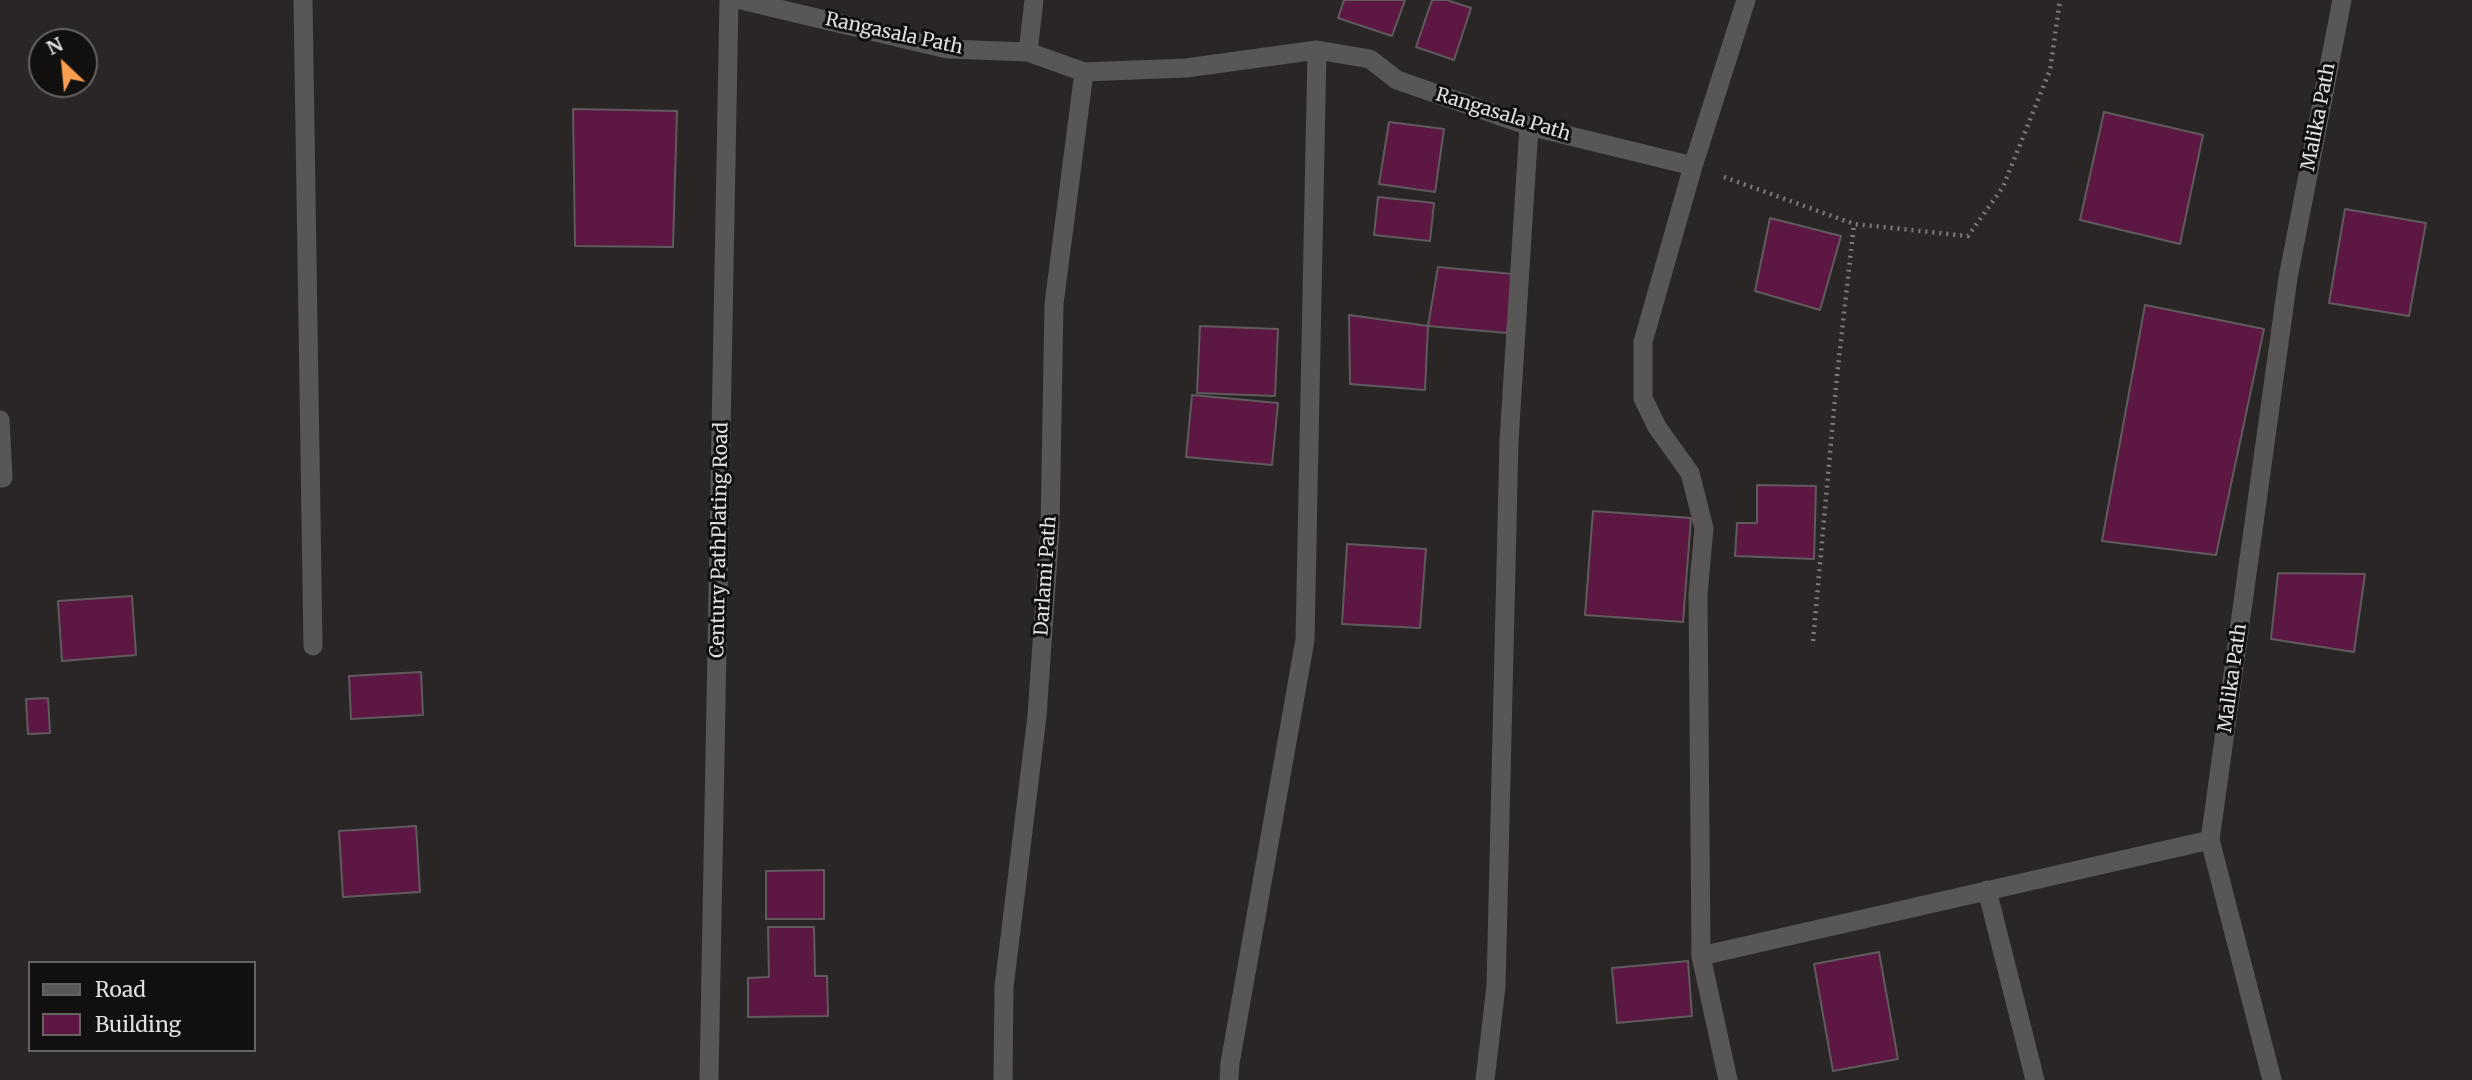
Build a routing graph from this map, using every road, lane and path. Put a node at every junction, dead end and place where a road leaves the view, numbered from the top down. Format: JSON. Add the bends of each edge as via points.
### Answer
{"nodes":[{"id":1,"x":303,"y":0,"type":"edge"},
{"id":2,"x":729,"y":0,"type":"edge"},
{"id":3,"x":741,"y":0,"type":"edge"},
{"id":4,"x":1034,"y":0,"type":"edge"},
{"id":5,"x":1746,"y":0,"type":"edge"},
{"id":6,"x":2060,"y":0,"type":"edge"},
{"id":7,"x":2342,"y":0,"type":"edge"},
{"id":8,"x":1317,"y":50,"type":"junction"},
{"id":9,"x":1028,"y":52,"type":"junction"},
{"id":10,"x":1084,"y":72,"type":"junction"},
{"id":11,"x":1529,"y":126,"type":"junction"},
{"id":12,"x":1693,"y":166,"type":"junction"},
{"id":13,"x":1854,"y":224,"type":"junction"},
{"id":14,"x":0,"y":420,"type":"edge"},
{"id":15,"x":0,"y":478,"type":"edge"},
{"id":16,"x":1813,"y":642,"type":"dead end"},
{"id":17,"x":313,"y":646,"type":"dead end"},
{"id":18,"x":2210,"y":840,"type":"junction"},
{"id":19,"x":1987,"y":890,"type":"junction"},
{"id":20,"x":1701,"y":956,"type":"junction"},
{"id":21,"x":709,"y":1080,"type":"edge"},
{"id":22,"x":1003,"y":1080,"type":"edge"},
{"id":23,"x":1229,"y":1080,"type":"edge"},
{"id":24,"x":1485,"y":1080,"type":"edge"},
{"id":25,"x":1728,"y":1080,"type":"edge"},
{"id":26,"x":2035,"y":1080,"type":"edge"},
{"id":27,"x":2273,"y":1080,"type":"edge"}],
"edges":[{"from":1,"to":17,"type":"street"},
{"from":2,"to":21,"type":"street","name":"Century PathPlating Road"},
{"from":3,"to":9,"type":"street","name":"Rangasala Path","via":[[947,49]]},
{"from":4,"to":9,"type":"street"},
{"from":5,"to":12,"type":"street"},
{"from":6,"to":13,"type":"path","via":[[2050,71],[2003,187],[1968,236]]},
{"from":7,"to":18,"type":"street","name":"Malika Path","via":[[2288,278]]},
{"from":8,"to":10,"type":"street","name":"Rangasala Path","via":[[1186,68]]},
{"from":8,"to":11,"type":"street","name":"Rangasala Path","via":[[1370,59],[1397,80]]},
{"from":8,"to":23,"type":"street","via":[[1305,640]]},
{"from":9,"to":10,"type":"street","name":"Rangasala Path"},
{"from":10,"to":22,"type":"street","name":"Darlami Path","via":[[1054,304],[1049,541],[1037,716],[1004,987]]},
{"from":11,"to":12,"type":"street","name":"Rangasala Path"},
{"from":11,"to":24,"type":"street","via":[[1509,441],[1496,986]]},
{"from":12,"to":13,"type":"path"},
{"from":12,"to":20,"type":"street","via":[[1643,342],[1643,398],[1657,427],[1690,473],[1704,528],[1698,594]]},
{"from":13,"to":16,"type":"path"},
{"from":14,"to":15,"type":"street"},
{"from":18,"to":19,"type":"street"},
{"from":18,"to":27,"type":"street"},
{"from":19,"to":20,"type":"street"},
{"from":19,"to":26,"type":"street"},
{"from":20,"to":25,"type":"street"}]}
